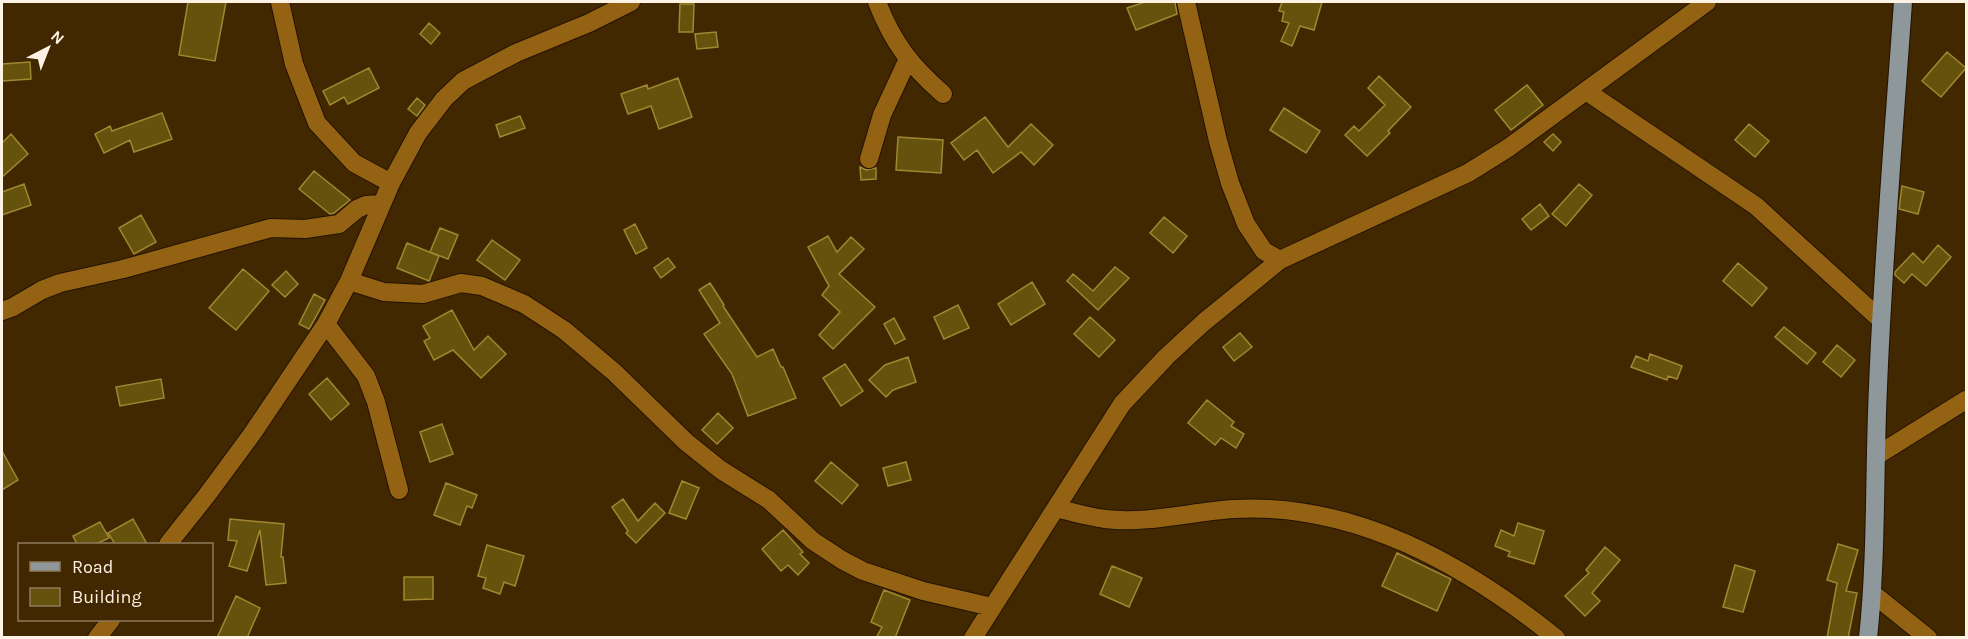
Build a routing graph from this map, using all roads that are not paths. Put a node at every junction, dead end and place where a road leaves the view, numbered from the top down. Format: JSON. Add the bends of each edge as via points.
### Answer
{"nodes":[{"id":1,"x":280,"y":2,"type":"edge"},
{"id":2,"x":631,"y":2,"type":"edge"},
{"id":3,"x":877,"y":2,"type":"edge"},
{"id":4,"x":1186,"y":2,"type":"edge"},
{"id":5,"x":1707,"y":2,"type":"edge"},
{"id":6,"x":1903,"y":2,"type":"edge"},
{"id":7,"x":908,"y":59,"type":"junction"},
{"id":8,"x":1586,"y":91,"type":"junction"},
{"id":9,"x":943,"y":94,"type":"dead end"},
{"id":10,"x":869,"y":159,"type":"dead end"},
{"id":11,"x":391,"y":183,"type":"junction"},
{"id":12,"x":381,"y":204,"type":"junction"},
{"id":13,"x":1280,"y":260,"type":"junction"},
{"id":14,"x":349,"y":281,"type":"junction"},
{"id":15,"x":2,"y":311,"type":"edge"},
{"id":16,"x":1881,"y":320,"type":"junction"},
{"id":17,"x":326,"y":324,"type":"junction"},
{"id":18,"x":1966,"y":400,"type":"edge"},
{"id":19,"x":1876,"y":456,"type":"junction"},
{"id":20,"x":399,"y":490,"type":"dead end"},
{"id":21,"x":1056,"y":508,"type":"junction"},
{"id":22,"x":169,"y":543,"type":"edge"},
{"id":23,"x":1872,"y":593,"type":"junction"},
{"id":24,"x":992,"y":607,"type":"junction"},
{"id":25,"x":110,"y":621,"type":"edge"},
{"id":26,"x":97,"y":638,"type":"edge"},
{"id":27,"x":973,"y":638,"type":"edge"},
{"id":28,"x":1556,"y":638,"type":"edge"},
{"id":29,"x":1868,"y":638,"type":"edge"},
{"id":30,"x":1928,"y":638,"type":"edge"}],
"edges":[{"from":1,"to":11,"type":"street","via":[[294,64],[316,123],[354,163]]},
{"from":2,"to":11,"type":"street","via":[[463,81],[418,133]]},
{"from":3,"to":7,"type":"street","via":[[899,49]]},
{"from":4,"to":13,"type":"street","via":[[1230,183],[1246,224],[1264,251]]},
{"from":5,"to":8,"type":"street"},
{"from":6,"to":16,"type":"main road"},
{"from":7,"to":9,"type":"street"},
{"from":7,"to":10,"type":"street","via":[[882,115]]},
{"from":8,"to":13,"type":"street","via":[[1468,173]]},
{"from":8,"to":16,"type":"street","via":[[1756,206]]},
{"from":11,"to":12,"type":"street"},
{"from":12,"to":14,"type":"street"},
{"from":12,"to":15,"type":"street","via":[[357,209],[339,224],[272,228],[60,283]]},
{"from":13,"to":21,"type":"street","via":[[1196,329],[1122,404]]},
{"from":14,"to":17,"type":"street"},
{"from":14,"to":24,"type":"street","via":[[384,292],[423,294],[461,283],[482,285],[524,304],[564,330],[606,365],[686,442],[769,500],[813,541],[842,560],[923,591]]},
{"from":16,"to":19,"type":"main road"},
{"from":17,"to":20,"type":"street","via":[[366,376]]},
{"from":17,"to":22,"type":"street","via":[[252,434]]},
{"from":18,"to":19,"type":"street"},
{"from":19,"to":23,"type":"main road"},
{"from":21,"to":24,"type":"street"},
{"from":21,"to":28,"type":"street","via":[[1105,519],[1232,509],[1341,519],[1425,552],[1474,580]]},
{"from":23,"to":29,"type":"main road"},
{"from":23,"to":30,"type":"street"},
{"from":24,"to":27,"type":"street"},
{"from":25,"to":26,"type":"street"}]}
